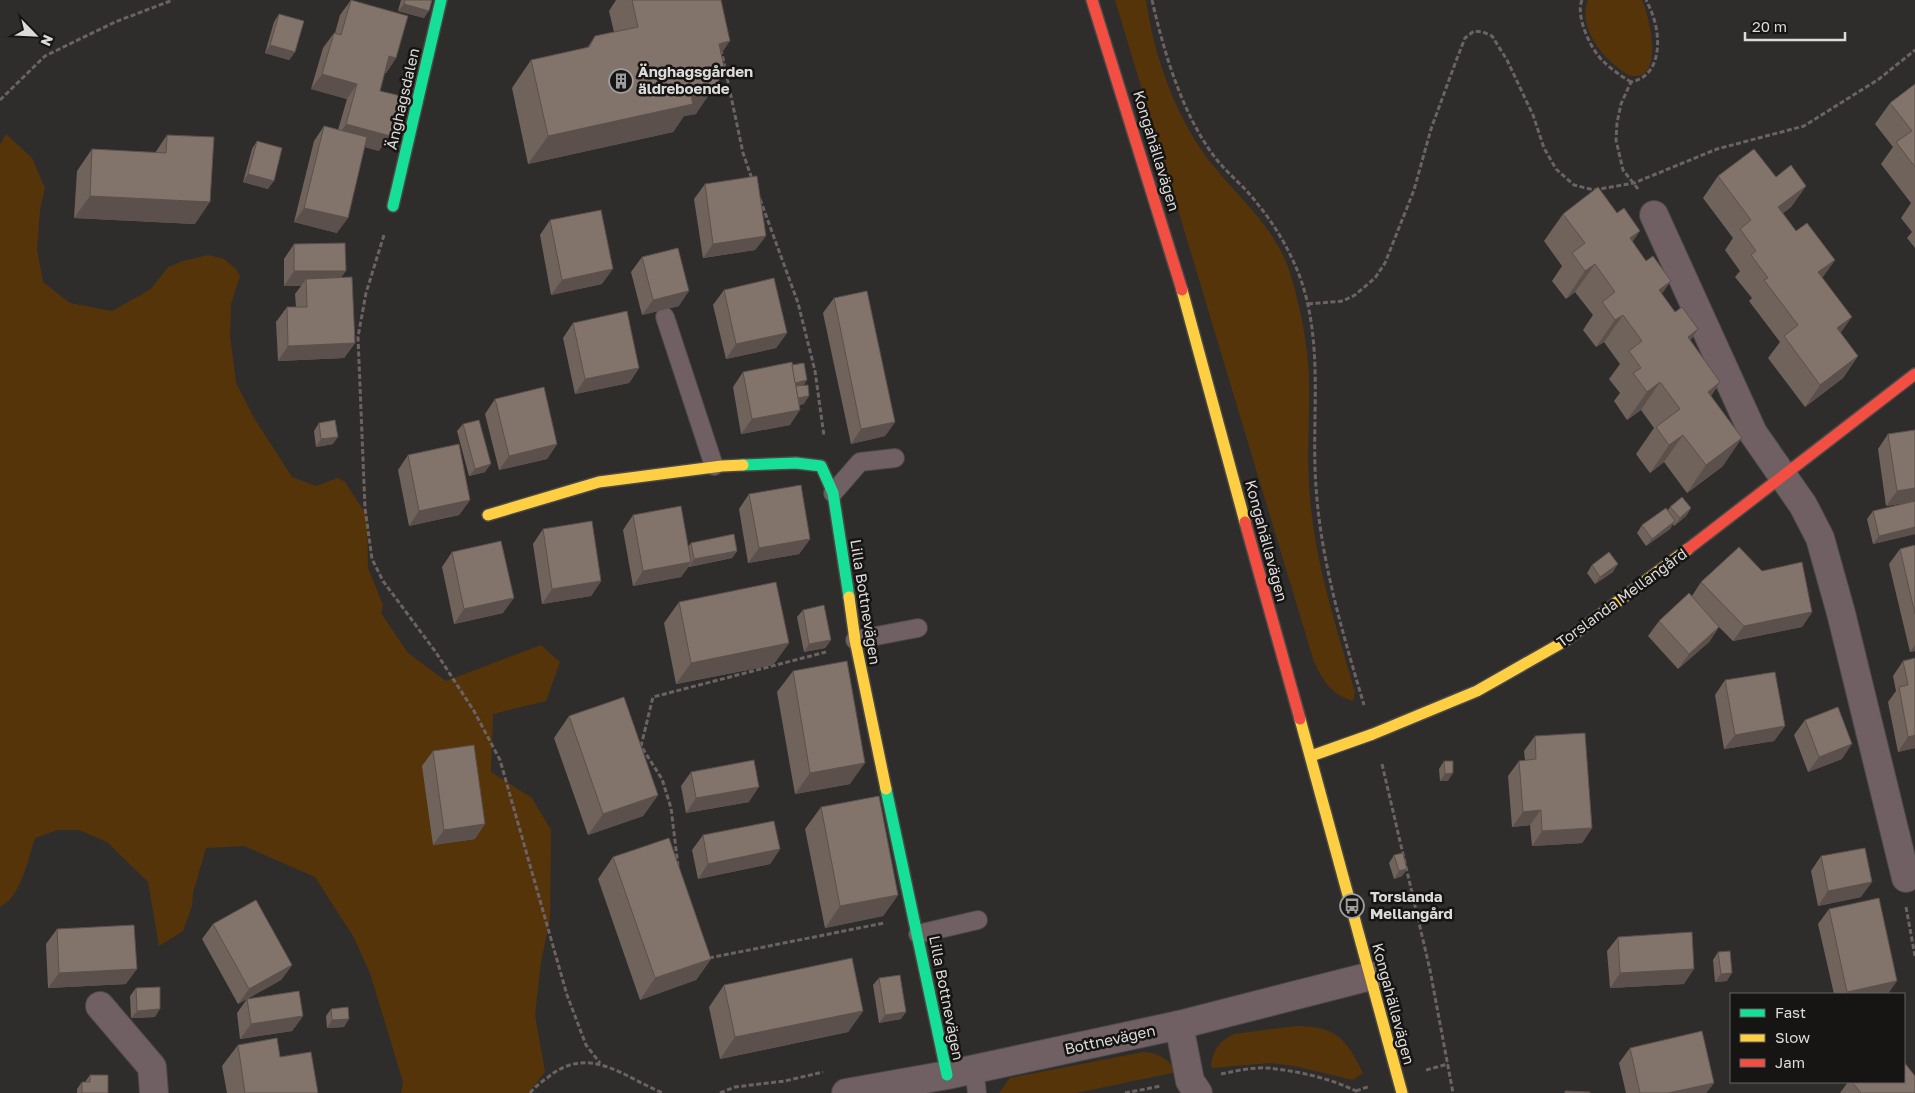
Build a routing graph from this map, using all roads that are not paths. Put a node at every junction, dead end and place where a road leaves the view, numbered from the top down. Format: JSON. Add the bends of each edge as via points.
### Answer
{"nodes":[{"id":1,"x":441,"y":0,"type":"edge"},
{"id":2,"x":1092,"y":0,"type":"edge"},
{"id":3,"x":393,"y":206,"type":"road end"},
{"id":4,"x":1654,"y":215,"type":"road end"},
{"id":5,"x":665,"y":317,"type":"dead end"},
{"id":6,"x":1915,"y":374,"type":"edge"},
{"id":7,"x":895,"y":458,"type":"dead end"},
{"id":8,"x":714,"y":466,"type":"junction"},
{"id":9,"x":1784,"y":477,"type":"junction"},
{"id":10,"x":833,"y":493,"type":"junction"},
{"id":11,"x":488,"y":515,"type":"dead end"},
{"id":12,"x":918,"y":628,"type":"dead end"},
{"id":13,"x":855,"y":642,"type":"junction"},
{"id":14,"x":1311,"y":756,"type":"junction"},
{"id":15,"x":1906,"y":878,"type":"road end"},
{"id":16,"x":978,"y":920,"type":"dead end"},
{"id":17,"x":916,"y":926,"type":"junction"},
{"id":18,"x":1370,"y":976,"type":"junction"},
{"id":19,"x":100,"y":1006,"type":"dead end"},
{"id":20,"x":1179,"y":1026,"type":"junction"},
{"id":21,"x":947,"y":1075,"type":"junction"},
{"id":22,"x":975,"y":1080,"type":"edge"},
{"id":23,"x":1194,"y":1087,"type":"edge"},
{"id":24,"x":154,"y":1093,"type":"edge"},
{"id":25,"x":846,"y":1093,"type":"edge"},
{"id":26,"x":1402,"y":1093,"type":"edge"}],
"edges":[{"from":1,"to":3,"type":"street","name":"Änghagsdalen"},
{"from":2,"to":14,"type":"street","name":"Kongahällavägen","via":[[1178,276]]},
{"from":4,"to":9,"type":"street","via":[[1754,433]]},
{"from":5,"to":8,"type":"lane"},
{"from":6,"to":9,"type":"street","name":"Torslanda Mellangård"},
{"from":7,"to":10,"type":"lane","via":[[860,462]]},
{"from":8,"to":10,"type":"street","name":"Lilla Bottnevägen","via":[[796,463],[821,466]]},
{"from":8,"to":11,"type":"street","via":[[599,482]]},
{"from":9,"to":14,"type":"street","name":"Torslanda Mellangård","via":[[1565,641],[1477,691]]},
{"from":9,"to":15,"type":"street","via":[[1820,538]]},
{"from":10,"to":13,"type":"street","name":"Lilla Bottnevägen"},
{"from":12,"to":13,"type":"lane"},
{"from":13,"to":17,"type":"street","name":"Lilla Bottnevägen"},
{"from":14,"to":18,"type":"street","name":"Kongahällavägen"},
{"from":16,"to":17,"type":"lane"},
{"from":17,"to":21,"type":"street","name":"Lilla Bottnevägen"},
{"from":18,"to":20,"type":"street","name":"Bottnevägen"},
{"from":18,"to":26,"type":"street","name":"Kongahällavägen"},
{"from":19,"to":24,"type":"street","via":[[152,1067]]},
{"from":20,"to":22,"type":"street","name":"Bottnevägen"},
{"from":20,"to":23,"type":"street"},
{"from":21,"to":22,"type":"street","name":"Bottnevägen"},
{"from":21,"to":25,"type":"street","name":"Bottnevägen"}]}
